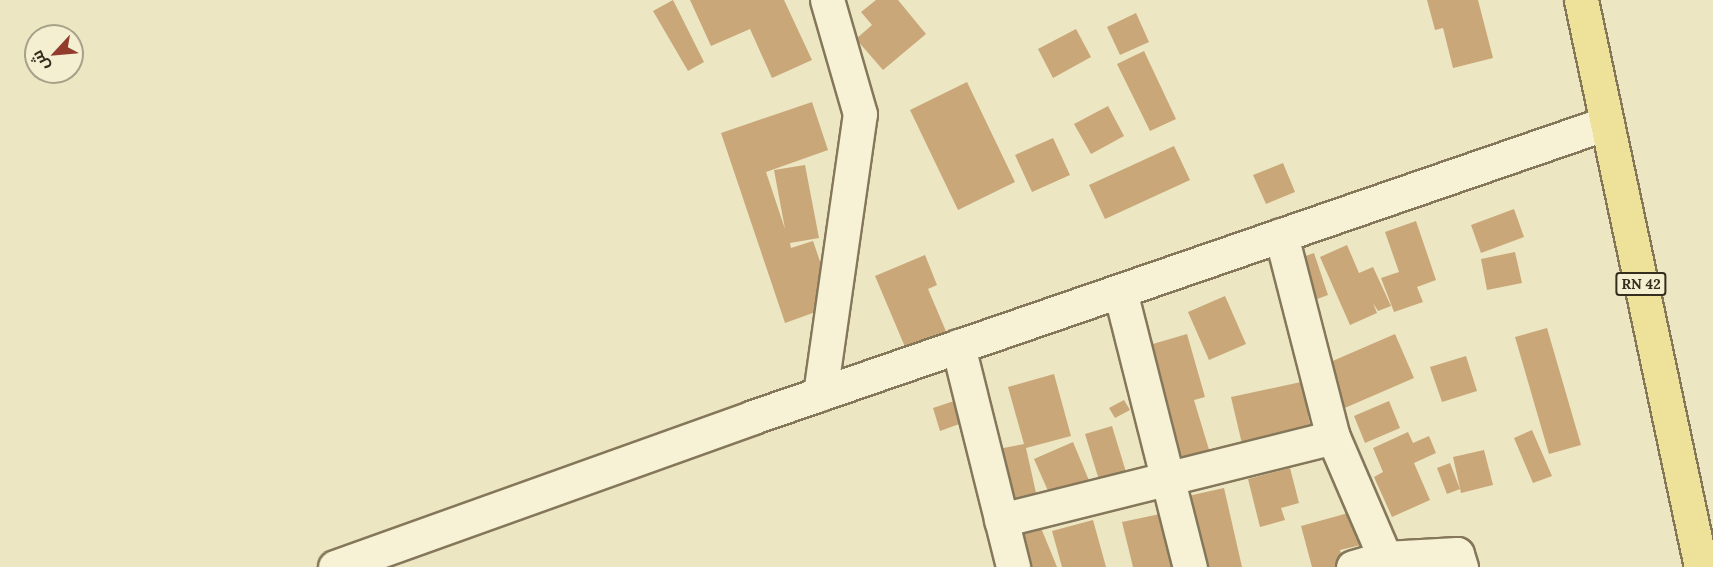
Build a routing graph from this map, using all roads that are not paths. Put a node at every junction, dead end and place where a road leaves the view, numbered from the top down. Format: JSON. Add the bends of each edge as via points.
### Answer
{"nodes":[{"id":1,"x":826,"y":0,"type":"edge"},
{"id":2,"x":1581,"y":0,"type":"edge"},
{"id":3,"x":1607,"y":123,"type":"junction"},
{"id":4,"x":1281,"y":235,"type":"junction"},
{"id":5,"x":1120,"y":291,"type":"junction"},
{"id":6,"x":958,"y":346,"type":"junction"},
{"id":7,"x":820,"y":394,"type":"junction"},
{"id":8,"x":1333,"y":437,"type":"junction"},
{"id":9,"x":1168,"y":482,"type":"junction"},
{"id":10,"x":1001,"y":520,"type":"junction"},
{"id":11,"x":1385,"y":558,"type":"junction"},
{"id":12,"x":335,"y":567,"type":"edge"},
{"id":13,"x":1013,"y":567,"type":"edge"},
{"id":14,"x":1190,"y":567,"type":"edge"},
{"id":15,"x":1353,"y":567,"type":"edge"},
{"id":16,"x":1461,"y":567,"type":"edge"},
{"id":17,"x":1701,"y":567,"type":"edge"}],
"edges":[{"from":1,"to":7,"type":"street","via":[[860,114]]},
{"from":2,"to":3,"type":"main road","number":"RN 42"},
{"from":3,"to":4,"type":"street"},
{"from":3,"to":17,"type":"main road","number":"RN 42"},
{"from":4,"to":5,"type":"street"},
{"from":4,"to":8,"type":"street"},
{"from":5,"to":6,"type":"street"},
{"from":5,"to":9,"type":"street"},
{"from":6,"to":7,"type":"street"},
{"from":6,"to":10,"type":"street"},
{"from":7,"to":12,"type":"street"},
{"from":8,"to":9,"type":"street"},
{"from":8,"to":11,"type":"street"},
{"from":9,"to":10,"type":"street"},
{"from":9,"to":14,"type":"street"},
{"from":10,"to":13,"type":"street"},
{"from":11,"to":15,"type":"street"},
{"from":11,"to":16,"type":"street","via":[[1457,554]]}]}
